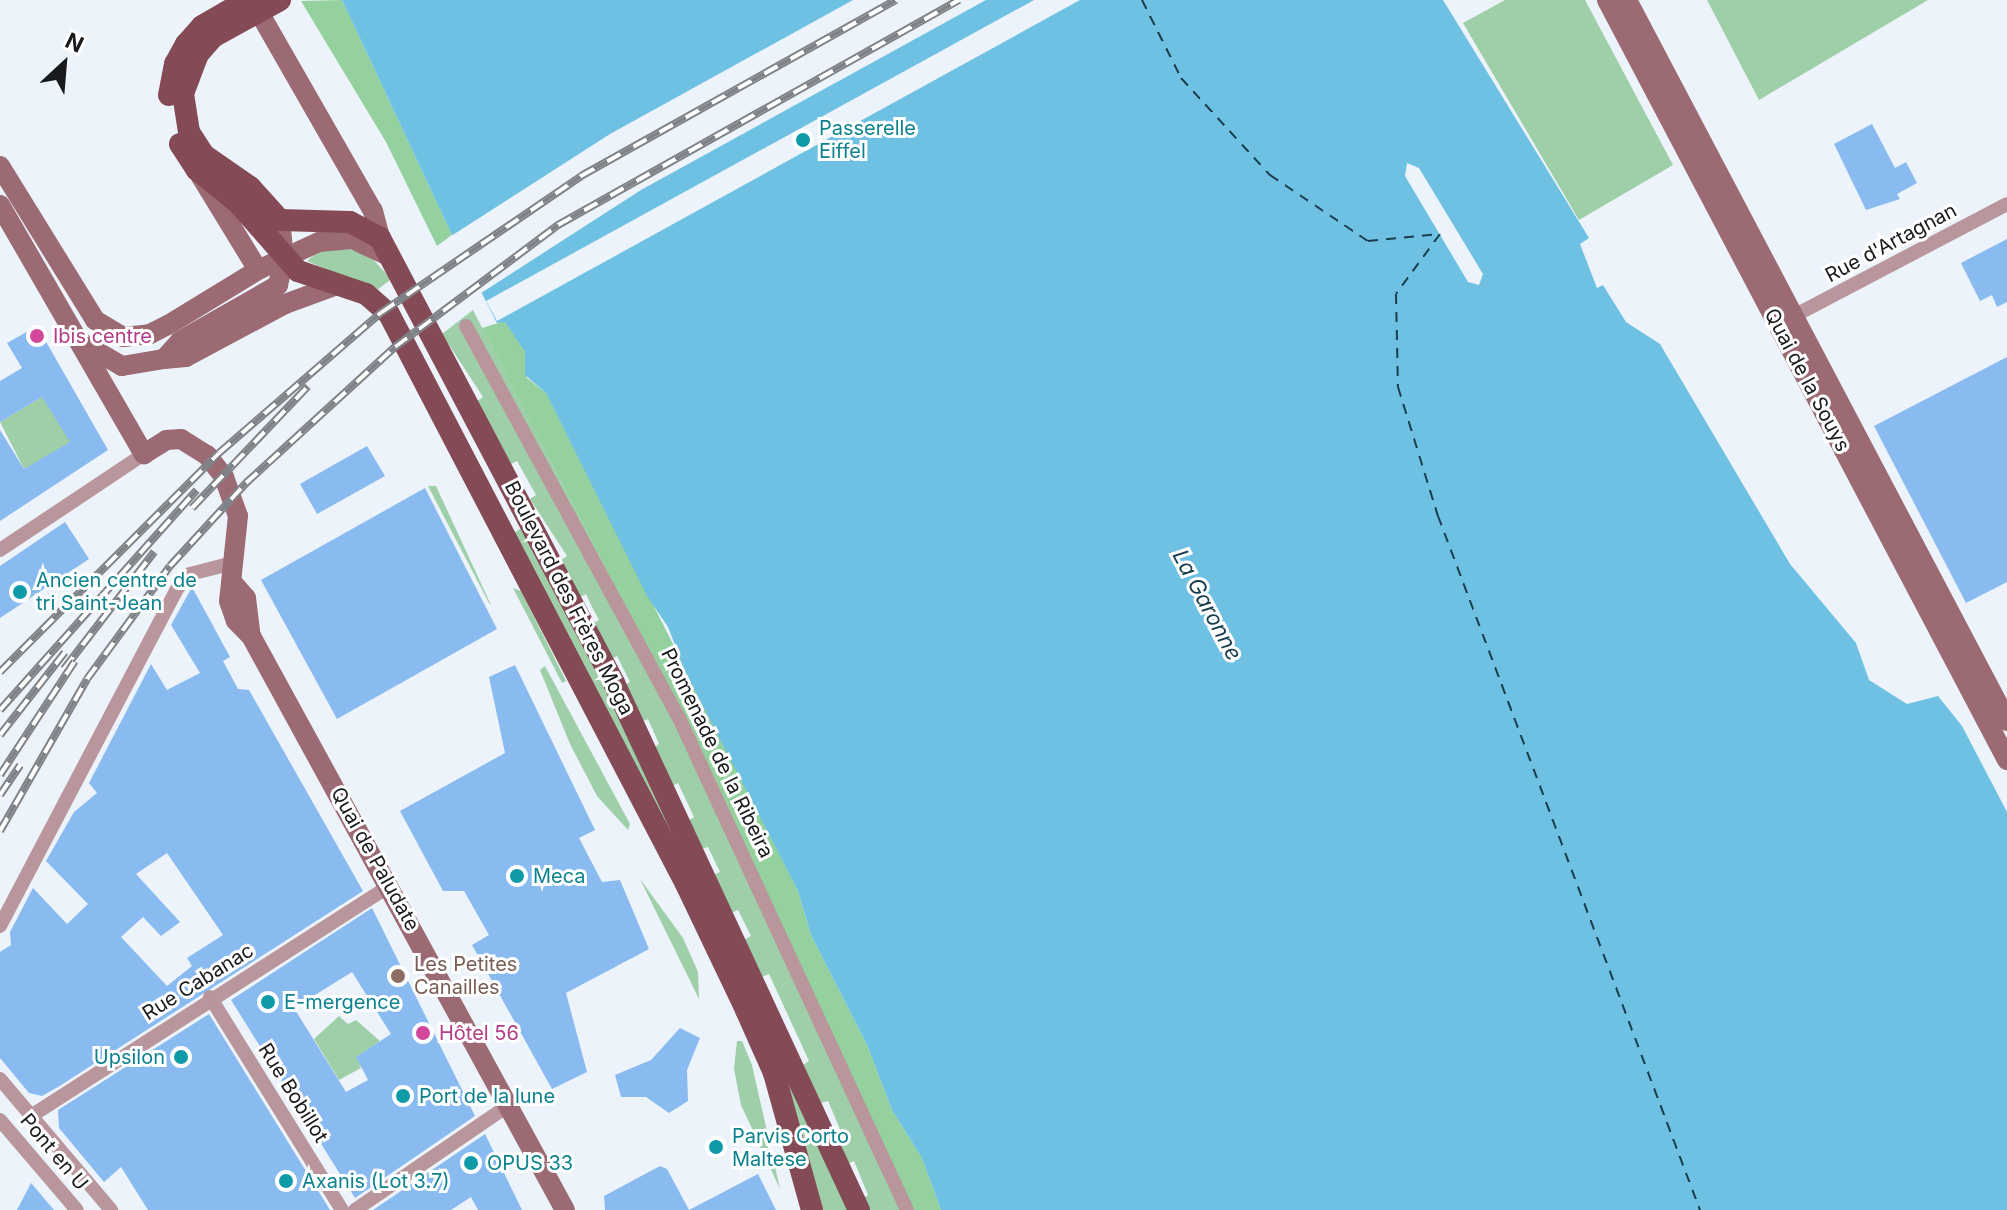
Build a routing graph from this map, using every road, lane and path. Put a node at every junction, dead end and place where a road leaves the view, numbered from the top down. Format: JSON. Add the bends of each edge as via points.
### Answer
{"nodes":[{"id":1,"x":250,"y":0,"type":"edge"},
{"id":2,"x":267,"y":0,"type":"edge"},
{"id":3,"x":280,"y":0,"type":"edge"},
{"id":4,"x":1607,"y":0,"type":"edge"},
{"id":5,"x":1627,"y":0,"type":"edge"},
{"id":6,"x":192,"y":49,"type":"junction"},
{"id":7,"x":322,"y":117,"type":"junction"},
{"id":8,"x":0,"y":166,"type":"edge"},
{"id":9,"x":197,"y":170,"type":"junction"},
{"id":10,"x":2007,"y":204,"type":"edge"},
{"id":11,"x":9,"y":217,"type":"edge"},
{"id":12,"x":280,"y":220,"type":"junction"},
{"id":13,"x":380,"y":238,"type":"junction"},
{"id":14,"x":284,"y":258,"type":"junction"},
{"id":15,"x":392,"y":259,"type":"junction"},
{"id":16,"x":258,"y":270,"type":"junction"},
{"id":17,"x":337,"y":285,"type":"junction"},
{"id":18,"x":1785,"y":321,"type":"junction"},
{"id":19,"x":466,"y":326,"type":"dead end"},
{"id":20,"x":75,"y":335,"type":"junction"},
{"id":21,"x":164,"y":359,"type":"junction"},
{"id":22,"x":136,"y":460,"type":"junction"},
{"id":23,"x":0,"y":550,"type":"edge"},
{"id":24,"x":232,"y":572,"type":"junction"},
{"id":25,"x":2007,"y":721,"type":"edge"},
{"id":26,"x":2007,"y":760,"type":"edge"},
{"id":27,"x":389,"y":886,"type":"junction"},
{"id":28,"x":0,"y":926,"type":"edge"},
{"id":29,"x":210,"y":997,"type":"junction"},
{"id":30,"x":0,"y":1079,"type":"edge"},
{"id":31,"x":509,"y":1105,"type":"junction"},
{"id":32,"x":31,"y":1116,"type":"junction"},
{"id":33,"x":0,"y":1120,"type":"edge"},
{"id":34,"x":77,"y":1210,"type":"edge"},
{"id":35,"x":111,"y":1210,"type":"edge"},
{"id":36,"x":342,"y":1210,"type":"edge"},
{"id":37,"x":355,"y":1210,"type":"edge"},
{"id":38,"x":565,"y":1210,"type":"edge"},
{"id":39,"x":812,"y":1210,"type":"edge"},
{"id":40,"x":859,"y":1210,"type":"edge"},
{"id":41,"x":907,"y":1210,"type":"edge"}],
"edges":[{"from":1,"to":6,"type":"main road","via":[[202,26]]},
{"from":1,"to":7,"type":"main road","name":"Boulevard des Frères Moga"},
{"from":2,"to":7,"type":"main road","via":[[295,47]]},
{"from":3,"to":6,"type":"main road"},
{"from":4,"to":18,"type":"main road","name":"Quai de la Souys"},
{"from":5,"to":18,"type":"main road","name":"Quai de la Souys"},
{"from":6,"to":9,"type":"main road","via":[[171,78],[169,113]]},
{"from":6,"to":12,"type":"main road","via":[[183,94],[189,132],[204,155],[250,187]]},
{"from":7,"to":13,"type":"main road","name":"Boulevard des Frères Moga","via":[[373,211]]},
{"from":8,"to":11,"type":"main road"},
{"from":9,"to":14,"type":"main road","name":"Boulevard des Frères Moga","via":[[238,203]]},
{"from":9,"to":16,"type":"main road"},
{"from":10,"to":18,"type":"street","name":"Rue d'Artagnan"},
{"from":11,"to":16,"type":"main road","via":[[95,320],[123,337],[150,334]]},
{"from":11,"to":20,"type":"main road"},
{"from":12,"to":13,"type":"main road","via":[[350,222]]},
{"from":12,"to":14,"type":"main road"},
{"from":13,"to":15,"type":"main road","name":"Boulevard des Frères Moga"},
{"from":14,"to":15,"type":"main road","via":[[340,238],[376,247]]},
{"from":14,"to":16,"type":"main road"},
{"from":14,"to":17,"type":"main road","name":"Boulevard des Frères Moga","via":[[310,279]]},
{"from":14,"to":21,"type":"main road","via":[[275,288],[180,341]]},
{"from":15,"to":40,"type":"main road","name":"Boulevard des Frères Moga","via":[[608,671]]},
{"from":17,"to":21,"type":"main road","via":[[285,304],[186,357]]},
{"from":17,"to":39,"type":"main road","name":"Boulevard des Frères Moga","via":[[366,294],[389,314],[686,884],[774,1073]]},
{"from":18,"to":25,"type":"main road","name":"Quai de la Souys"},
{"from":18,"to":26,"type":"main road","name":"Quai de la Souys"},
{"from":19,"to":41,"type":"street","name":"Promenade de la Ribeira","via":[[679,718]]},
{"from":20,"to":21,"type":"main road","via":[[99,356],[122,366]]},
{"from":20,"to":22,"type":"main road"},
{"from":22,"to":23,"type":"street"},
{"from":22,"to":24,"type":"main road","via":[[166,440],[181,439],[216,465],[238,516]]},
{"from":24,"to":27,"type":"main road","name":"Quai de Paludate","via":[[246,598],[251,636]]},
{"from":24,"to":28,"type":"street","via":[[190,574],[177,589]]},
{"from":27,"to":29,"type":"street","name":"Rue Cabanac"},
{"from":27,"to":31,"type":"main road","name":"Quai de Paludate"},
{"from":29,"to":32,"type":"street","name":"Rue Cabanac"},
{"from":29,"to":36,"type":"street","name":"Rue Bobillot"},
{"from":30,"to":32,"type":"street"},
{"from":31,"to":37,"type":"street"},
{"from":31,"to":38,"type":"main road","name":"Quai de Paludate"},
{"from":32,"to":35,"type":"street"},
{"from":33,"to":34,"type":"street","name":"Pont en U"}]}
